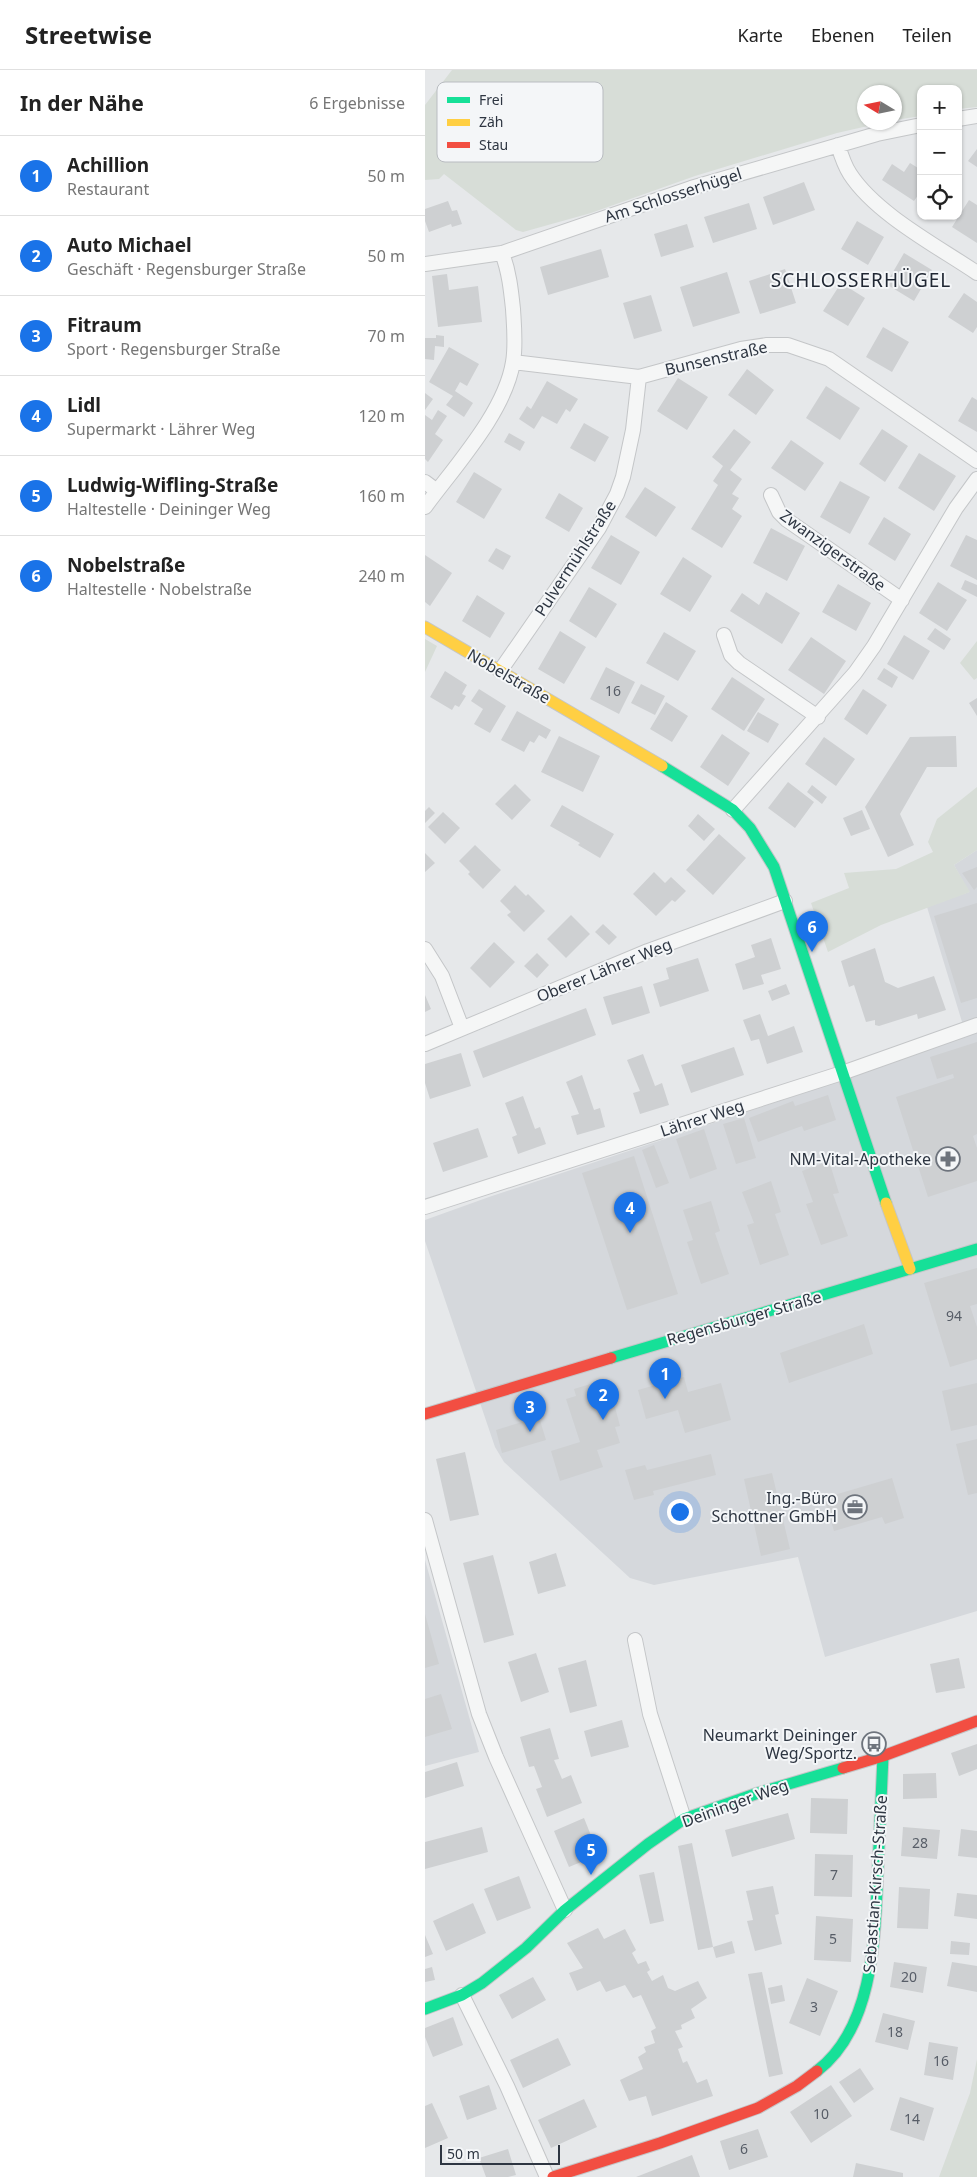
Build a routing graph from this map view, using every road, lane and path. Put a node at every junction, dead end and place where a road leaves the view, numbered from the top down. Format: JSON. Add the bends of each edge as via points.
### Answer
{"nodes":[{"id":1,"x":977,"y":116,"type":"edge"},
{"id":2,"x":962,"y":118,"type":"edge"},
{"id":3,"x":917,"y":126,"type":"edge"},
{"id":4,"x":838,"y":145,"type":"junction"},
{"id":5,"x":502,"y":253,"type":"junction"},
{"id":6,"x":425,"y":264,"type":"edge"},
{"id":7,"x":977,"y":273,"type":"edge"},
{"id":8,"x":513,"y":362,"type":"junction"},
{"id":9,"x":639,"y":377,"type":"junction"},
{"id":10,"x":977,"y":461,"type":"edge"},
{"id":11,"x":977,"y":479,"type":"edge"},
{"id":12,"x":425,"y":482,"type":"edge"},
{"id":13,"x":437,"y":490,"type":"junction"},
{"id":14,"x":771,"y":495,"type":"dead end"},
{"id":15,"x":425,"y":507,"type":"edge"},
{"id":16,"x":902,"y":600,"type":"junction"},
{"id":17,"x":425,"y":627,"type":"edge"},
{"id":18,"x":724,"y":636,"type":"dead end"},
{"id":19,"x":500,"y":671,"type":"junction"},
{"id":20,"x":818,"y":717,"type":"junction"},
{"id":21,"x":733,"y":810,"type":"junction"},
{"id":22,"x":785,"y":901,"type":"junction"},
{"id":23,"x":425,"y":949,"type":"edge"},
{"id":24,"x":977,"y":1025,"type":"edge"},
{"id":25,"x":462,"y":1028,"type":"junction"},
{"id":26,"x":425,"y":1044,"type":"edge"},
{"id":27,"x":842,"y":1072,"type":"junction"},
{"id":28,"x":425,"y":1206,"type":"edge"},
{"id":29,"x":977,"y":1249,"type":"edge"},
{"id":30,"x":910,"y":1269,"type":"junction"},
{"id":31,"x":425,"y":1414,"type":"edge"},
{"id":32,"x":425,"y":1520,"type":"edge"},
{"id":33,"x":635,"y":1640,"type":"dead end"},
{"id":34,"x":977,"y":1721,"type":"edge"},
{"id":35,"x":883,"y":1756,"type":"junction"},
{"id":36,"x":683,"y":1819,"type":"junction"},
{"id":37,"x":565,"y":1910,"type":"junction"},
{"id":38,"x":462,"y":1995,"type":"junction"},
{"id":39,"x":425,"y":2009,"type":"edge"},
{"id":40,"x":547,"y":2177,"type":"edge"},
{"id":41,"x":553,"y":2177,"type":"edge"}],
"edges":[{"from":1,"to":2,"type":"street"},
{"from":3,"to":4,"type":"street","name":"Am Schlosserhügel"},
{"from":4,"to":5,"type":"street","name":"Am Schlosserhügel","via":[[691,188]]},
{"from":4,"to":7,"type":"street","via":[[848,172],[868,196]]},
{"from":5,"to":6,"type":"street","name":"Am Schlosserhügel"},
{"from":5,"to":8,"type":"street","via":[[513,308]]},
{"from":8,"to":9,"type":"street","name":"Bunsenstraße"},
{"from":8,"to":13,"type":"street","via":[[501,399],[488,422]]},
{"from":9,"to":10,"type":"street","name":"Bunsenstraße","via":[[741,349],[788,345],[829,359]]},
{"from":9,"to":19,"type":"street","name":"Pulvermühlstraße","via":[[633,430],[617,494],[599,528]]},
{"from":11,"to":16,"type":"street","name":"Zwanzigerstraße","via":[[956,508]]},
{"from":12,"to":13,"type":"street"},
{"from":13,"to":15,"type":"street"},
{"from":14,"to":16,"type":"street","name":"Zwanzigerstraße","via":[[787,520]]},
{"from":16,"to":20,"type":"street","name":"Zwanzigerstraße","via":[[855,673]]},
{"from":17,"to":19,"type":"street","name":"Nobelstraße"},
{"from":18,"to":20,"type":"street","via":[[731,655],[739,663]]},
{"from":19,"to":21,"type":"street","name":"Nobelstraße"},
{"from":20,"to":21,"type":"street","name":"Zwanzigerstraße"},
{"from":21,"to":22,"type":"street","name":"Nobelstraße","via":[[764,847]]},
{"from":22,"to":25,"type":"street","name":"Oberer Lährer Weg","via":[[648,951]]},
{"from":22,"to":27,"type":"street","name":"Nobelstraße"},
{"from":23,"to":25,"type":"street","via":[[442,976]]},
{"from":24,"to":27,"type":"street","name":"Lährer Weg"},
{"from":25,"to":26,"type":"street","name":"Oberer Lährer Weg"},
{"from":27,"to":28,"type":"street","name":"Lährer Weg"},
{"from":27,"to":30,"type":"street","name":"Nobelstraße"},
{"from":29,"to":30,"type":"street","name":"Regensburger Straße"},
{"from":30,"to":31,"type":"street","name":"Regensburger Straße"},
{"from":32,"to":37,"type":"street","via":[[479,1714]]},
{"from":33,"to":36,"type":"street","via":[[650,1714]]},
{"from":34,"to":35,"type":"street","name":"Deininger Weg"},
{"from":35,"to":36,"type":"street","name":"Deininger Weg"},
{"from":35,"to":41,"type":"street","name":"Sebastian-Kirsch-Straße","via":[[876,1912],[869,1977],[853,2026],[838,2052],[797,2086],[758,2108]]},
{"from":36,"to":37,"type":"street","name":"Deininger Weg"},
{"from":37,"to":38,"type":"street","name":"Deininger Weg","via":[[502,1968]]},
{"from":38,"to":39,"type":"street","name":"Deininger Weg"},
{"from":38,"to":40,"type":"street"}]}
